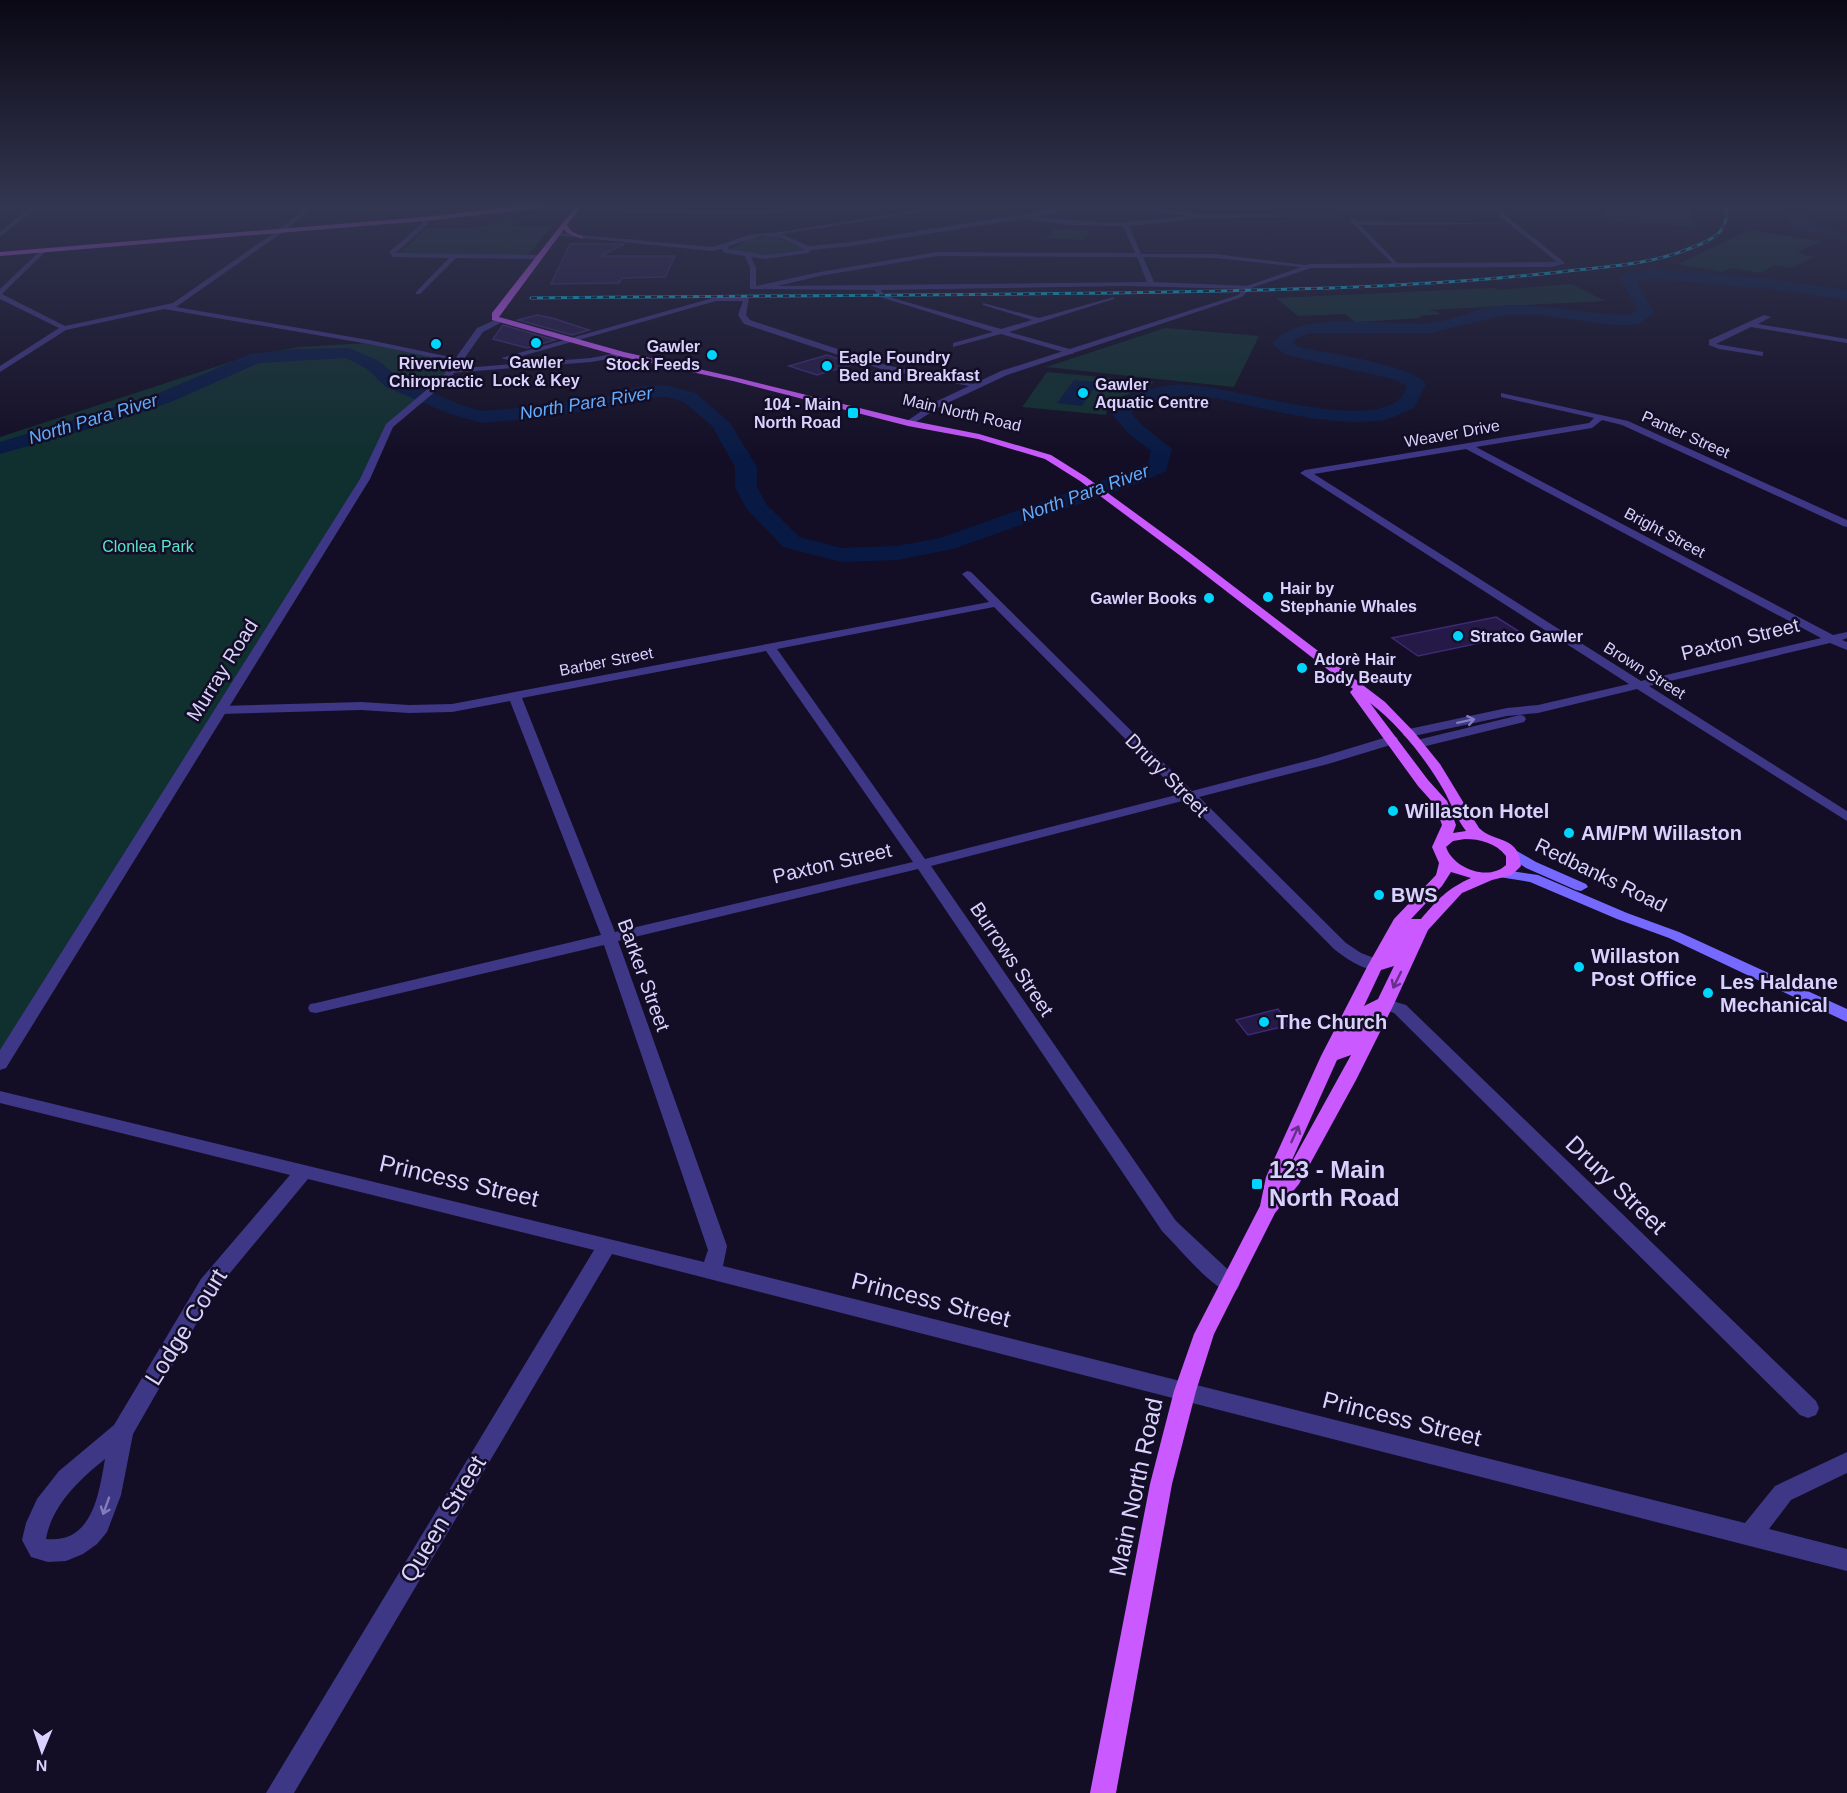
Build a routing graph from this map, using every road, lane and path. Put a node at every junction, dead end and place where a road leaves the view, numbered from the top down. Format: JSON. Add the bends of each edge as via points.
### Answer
{"nodes":[{"id":1,"x":878,"y":289,"type":"edge"},
{"id":2,"x":197,"y":290,"type":"edge"},
{"id":3,"x":420,"y":290,"type":"edge"},
{"id":4,"x":514,"y":290,"type":"edge"},
{"id":5,"x":1246,"y":290,"type":"edge"},
{"id":6,"x":417,"y":293,"type":"dead end"},
{"id":7,"x":0,"y":294,"type":"edge"},
{"id":8,"x":1112,"y":298,"type":"dead end"},
{"id":9,"x":986,"y":304,"type":"dead end"},
{"id":10,"x":164,"y":307,"type":"junction"},
{"id":11,"x":1767,"y":317,"type":"dead end"},
{"id":12,"x":1040,"y":320,"type":"junction"},
{"id":13,"x":500,"y":321,"type":"junction"},
{"id":14,"x":1753,"y":325,"type":"junction"},
{"id":15,"x":64,"y":328,"type":"junction"},
{"id":16,"x":1000,"y":332,"type":"junction"},
{"id":17,"x":569,"y":340,"type":"junction"},
{"id":18,"x":1846,"y":341,"type":"edge"},
{"id":19,"x":956,"y":345,"type":"dead end"},
{"id":20,"x":1070,"y":352,"type":"junction"},
{"id":21,"x":622,"y":354,"type":"junction"},
{"id":22,"x":1760,"y":354,"type":"dead end"},
{"id":23,"x":505,"y":358,"type":"dead end"},
{"id":24,"x":457,"y":361,"type":"junction"},
{"id":25,"x":0,"y":370,"type":"edge"},
{"id":26,"x":451,"y":371,"type":"junction"},
{"id":27,"x":974,"y":385,"type":"junction"},
{"id":28,"x":1504,"y":395,"type":"dead end"},
{"id":29,"x":1600,"y":418,"type":"junction"},
{"id":30,"x":908,"y":423,"type":"junction"},
{"id":31,"x":1467,"y":446,"type":"junction"},
{"id":32,"x":1305,"y":473,"type":"joint"},
{"id":33,"x":1847,"y":524,"type":"edge"},
{"id":34,"x":967,"y":574,"type":"dead end"},
{"id":35,"x":995,"y":604,"type":"junction"},
{"id":36,"x":1847,"y":635,"type":"edge"},
{"id":37,"x":1832,"y":639,"type":"junction"},
{"id":38,"x":1847,"y":647,"type":"edge"},
{"id":39,"x":770,"y":648,"type":"junction"},
{"id":40,"x":1349,"y":682,"type":"junction"},
{"id":41,"x":1639,"y":686,"type":"junction"},
{"id":42,"x":514,"y":695,"type":"junction"},
{"id":43,"x":220,"y":710,"type":"junction"},
{"id":44,"x":1414,"y":739,"type":"junction"},
{"id":45,"x":1392,"y":740,"type":"junction"},
{"id":46,"x":1356,"y":753,"type":"junction"},
{"id":47,"x":1402,"y":753,"type":"junction"},
{"id":48,"x":1188,"y":796,"type":"junction"},
{"id":49,"x":1442,"y":804,"type":"junction"},
{"id":50,"x":1847,"y":817,"type":"edge"},
{"id":51,"x":1479,"y":836,"type":"junction"},
{"id":52,"x":1443,"y":841,"type":"junction"},
{"id":53,"x":1510,"y":851,"type":"junction"},
{"id":54,"x":1446,"y":863,"type":"junction"},
{"id":55,"x":922,"y":864,"type":"junction"},
{"id":56,"x":1504,"y":874,"type":"junction"},
{"id":57,"x":1487,"y":876,"type":"junction"},
{"id":58,"x":1434,"y":911,"type":"junction"},
{"id":59,"x":1674,"y":935,"type":"junction"},
{"id":60,"x":609,"y":937,"type":"junction"},
{"id":61,"x":1376,"y":965,"type":"junction"},
{"id":62,"x":1386,"y":1004,"type":"junction"},
{"id":63,"x":316,"y":1008,"type":"dead end"},
{"id":64,"x":1847,"y":1016,"type":"edge"},
{"id":65,"x":1330,"y":1056,"type":"junction"},
{"id":66,"x":0,"y":1064,"type":"edge"},
{"id":67,"x":0,"y":1097,"type":"edge"},
{"id":68,"x":303,"y":1172,"type":"junction"},
{"id":69,"x":1268,"y":1208,"type":"junction"},
{"id":70,"x":608,"y":1245,"type":"junction"},
{"id":71,"x":711,"y":1272,"type":"junction"},
{"id":72,"x":1230,"y":1284,"type":"junction"},
{"id":73,"x":1185,"y":1391,"type":"junction"},
{"id":74,"x":1808,"y":1408,"type":"dead end"},
{"id":75,"x":122,"y":1432,"type":"junction"},
{"id":76,"x":1847,"y":1462,"type":"edge"},
{"id":77,"x":1750,"y":1535,"type":"junction"},
{"id":78,"x":1847,"y":1560,"type":"edge"},
{"id":79,"x":279,"y":1793,"type":"edge"},
{"id":80,"x":1103,"y":1793,"type":"edge"}],
"edges":[{"from":1,"to":16,"type":"street","via":[[889,299]]},
{"from":2,"to":10,"type":"street","via":[[175,305]]},
{"from":3,"to":6,"type":"street"},
{"from":4,"to":13,"type":"main road","via":[[495,315]]},
{"from":5,"to":20,"type":"street","via":[[1240,296]]},
{"from":7,"to":15,"type":"street"},
{"from":8,"to":12,"type":"street"},
{"from":9,"to":12,"type":"street"},
{"from":10,"to":15,"type":"street"},
{"from":10,"to":24,"type":"street"},
{"from":11,"to":14,"type":"street"},
{"from":12,"to":16,"type":"street"},
{"from":13,"to":17,"type":"main road","name":"Main North Road"},
{"from":13,"to":24,"type":"street","name":"Murray Road","via":[[480,330]]},
{"from":14,"to":18,"type":"street"},
{"from":14,"to":22,"type":"street","via":[[1712,342],[1719,347]]},
{"from":15,"to":25,"type":"street"},
{"from":16,"to":19,"type":"street"},
{"from":16,"to":20,"type":"street"},
{"from":17,"to":21,"type":"main road","name":"Main North Road"},
{"from":17,"to":23,"type":"street"},
{"from":17,"to":27,"type":"street","via":[[716,299],[747,298],[742,315],[747,322],[884,366]]},
{"from":20,"to":27,"type":"street"},
{"from":21,"to":26,"type":"street"},
{"from":21,"to":30,"type":"main road","name":"Main North Road"},
{"from":24,"to":26,"type":"street","name":"Murray Road"},
{"from":26,"to":43,"type":"street","name":"Murray Road","via":[[385,432],[365,479]]},
{"from":27,"to":30,"type":"street"},
{"from":28,"to":29,"type":"street","name":"Panter Street"},
{"from":29,"to":31,"type":"street","name":"Weaver Drive","via":[[1592,425]]},
{"from":29,"to":33,"type":"street","name":"Panter Street","via":[[1625,423]]},
{"from":30,"to":40,"type":"main road","name":"Main North Road","via":[[1048,457],[1162,538]]},
{"from":31,"to":32,"type":"street","name":"Weaver Drive"},
{"from":31,"to":37,"type":"street","name":"Bright Street"},
{"from":32,"to":41,"type":"street","name":"Brown Street"},
{"from":34,"to":35,"type":"street","name":"Drury Street"},
{"from":35,"to":39,"type":"street","name":"Barber Street"},
{"from":35,"to":48,"type":"street","name":"Drury Street"},
{"from":36,"to":37,"type":"street","name":"Paxton Street"},
{"from":37,"to":38,"type":"street","name":"Bright Street"},
{"from":37,"to":41,"type":"street","name":"Paxton Street"},
{"from":39,"to":42,"type":"street","name":"Barber Street"},
{"from":39,"to":55,"type":"street","name":"Burrows Street"},
{"from":40,"to":44,"type":"main road","name":"Main North Road","via":[[1382,705]]},
{"from":40,"to":45,"type":"main road","name":"Main North Road"},
{"from":41,"to":44,"type":"street","name":"Paxton Street","via":[[1538,710],[1518,720]]},
{"from":41,"to":50,"type":"street","name":"Brown Street"},
{"from":42,"to":43,"type":"street","name":"Barber Street","via":[[431,710],[361,706]]},
{"from":42,"to":60,"type":"street","name":"Barker Street"},
{"from":43,"to":66,"type":"street","name":"Murray Road"},
{"from":44,"to":49,"type":"main road","via":[[1405,738],[1434,783]]},
{"from":44,"to":51,"type":"main road","name":"Main North Road"},
{"from":45,"to":46,"type":"street","name":"Paxton Street"},
{"from":45,"to":47,"type":"main road","name":"Main North Road"},
{"from":46,"to":47,"type":"street","name":"Paxton Street"},
{"from":46,"to":48,"type":"street","name":"Paxton Street"},
{"from":47,"to":49,"type":"main road","name":"Main North Road"},
{"from":48,"to":55,"type":"street","name":"Paxton Street"},
{"from":48,"to":61,"type":"street","name":"Drury Street","via":[[1340,946],[1354,957]]},
{"from":49,"to":52,"type":"main road","via":[[1449,825]]},
{"from":51,"to":52,"type":"main road","via":[[1454,836]]},
{"from":51,"to":53,"type":"main road"},
{"from":52,"to":54,"type":"main road","via":[[1438,851]]},
{"from":53,"to":56,"type":"main road","via":[[1513,866]]},
{"from":53,"to":59,"type":"main road","name":"Redbanks Road","via":[[1531,865],[1631,909]]},
{"from":54,"to":57,"type":"main road","via":[[1464,873]]},
{"from":54,"to":61,"type":"main road","name":"Main North Road","via":[[1437,883],[1399,922]]},
{"from":55,"to":60,"type":"street","name":"Paxton Street"},
{"from":55,"to":72,"type":"street","name":"Burrows Street","via":[[1169,1226]]},
{"from":56,"to":57,"type":"main road"},
{"from":56,"to":59,"type":"main road","name":"Redbanks Road","via":[[1533,878]]},
{"from":57,"to":58,"type":"main road","name":"Main North Road","via":[[1457,890]]},
{"from":58,"to":61,"type":"main road","via":[[1413,926],[1391,961]]},
{"from":58,"to":62,"type":"main road","name":"Main North Road","one_way":true,"via":[[1421,928]]},
{"from":59,"to":64,"type":"main road","name":"Redbanks Road"},
{"from":60,"to":63,"type":"street","name":"Paxton Street"},
{"from":60,"to":71,"type":"street","name":"Barker Street","via":[[718,1250]]},
{"from":61,"to":65,"type":"main road","name":"Main North Road"},
{"from":62,"to":65,"type":"main road","via":[[1370,1007],[1347,1050]]},
{"from":62,"to":69,"type":"main road","name":"Main North Road","via":[[1292,1179]]},
{"from":62,"to":74,"type":"street","name":"Drury Street","via":[[1400,1009]]},
{"from":69,"to":65,"type":"main road","name":"Main North Road","one_way":true,"via":[[1275,1177]]},
{"from":67,"to":68,"type":"street","name":"Princess Street"},
{"from":68,"to":70,"type":"street","name":"Princess Street"},
{"from":68,"to":75,"type":"street","name":"Lodge Court","via":[[208,1285]]},
{"from":69,"to":72,"type":"main road","name":"Main North Road"},
{"from":70,"to":71,"type":"street","name":"Princess Street"},
{"from":70,"to":79,"type":"street","name":"Queen Street"},
{"from":71,"to":73,"type":"street","name":"Princess Street"},
{"from":72,"to":73,"type":"main road","name":"Main North Road","via":[[1204,1334]]},
{"from":73,"to":77,"type":"street","name":"Princess Street"},
{"from":73,"to":80,"type":"main road","name":"Main North Road","via":[[1161,1484]]},
{"from":75,"to":75,"type":"street","name":"Lodge Court","one_way":true,"via":[[110,1497],[97,1528],[71,1548],[39,1549],[33,1540],[37,1524],[54,1495],[85,1462]]},
{"from":76,"to":77,"type":"street","via":[[1783,1493]]},
{"from":77,"to":78,"type":"street","name":"Princess Street"}]}
